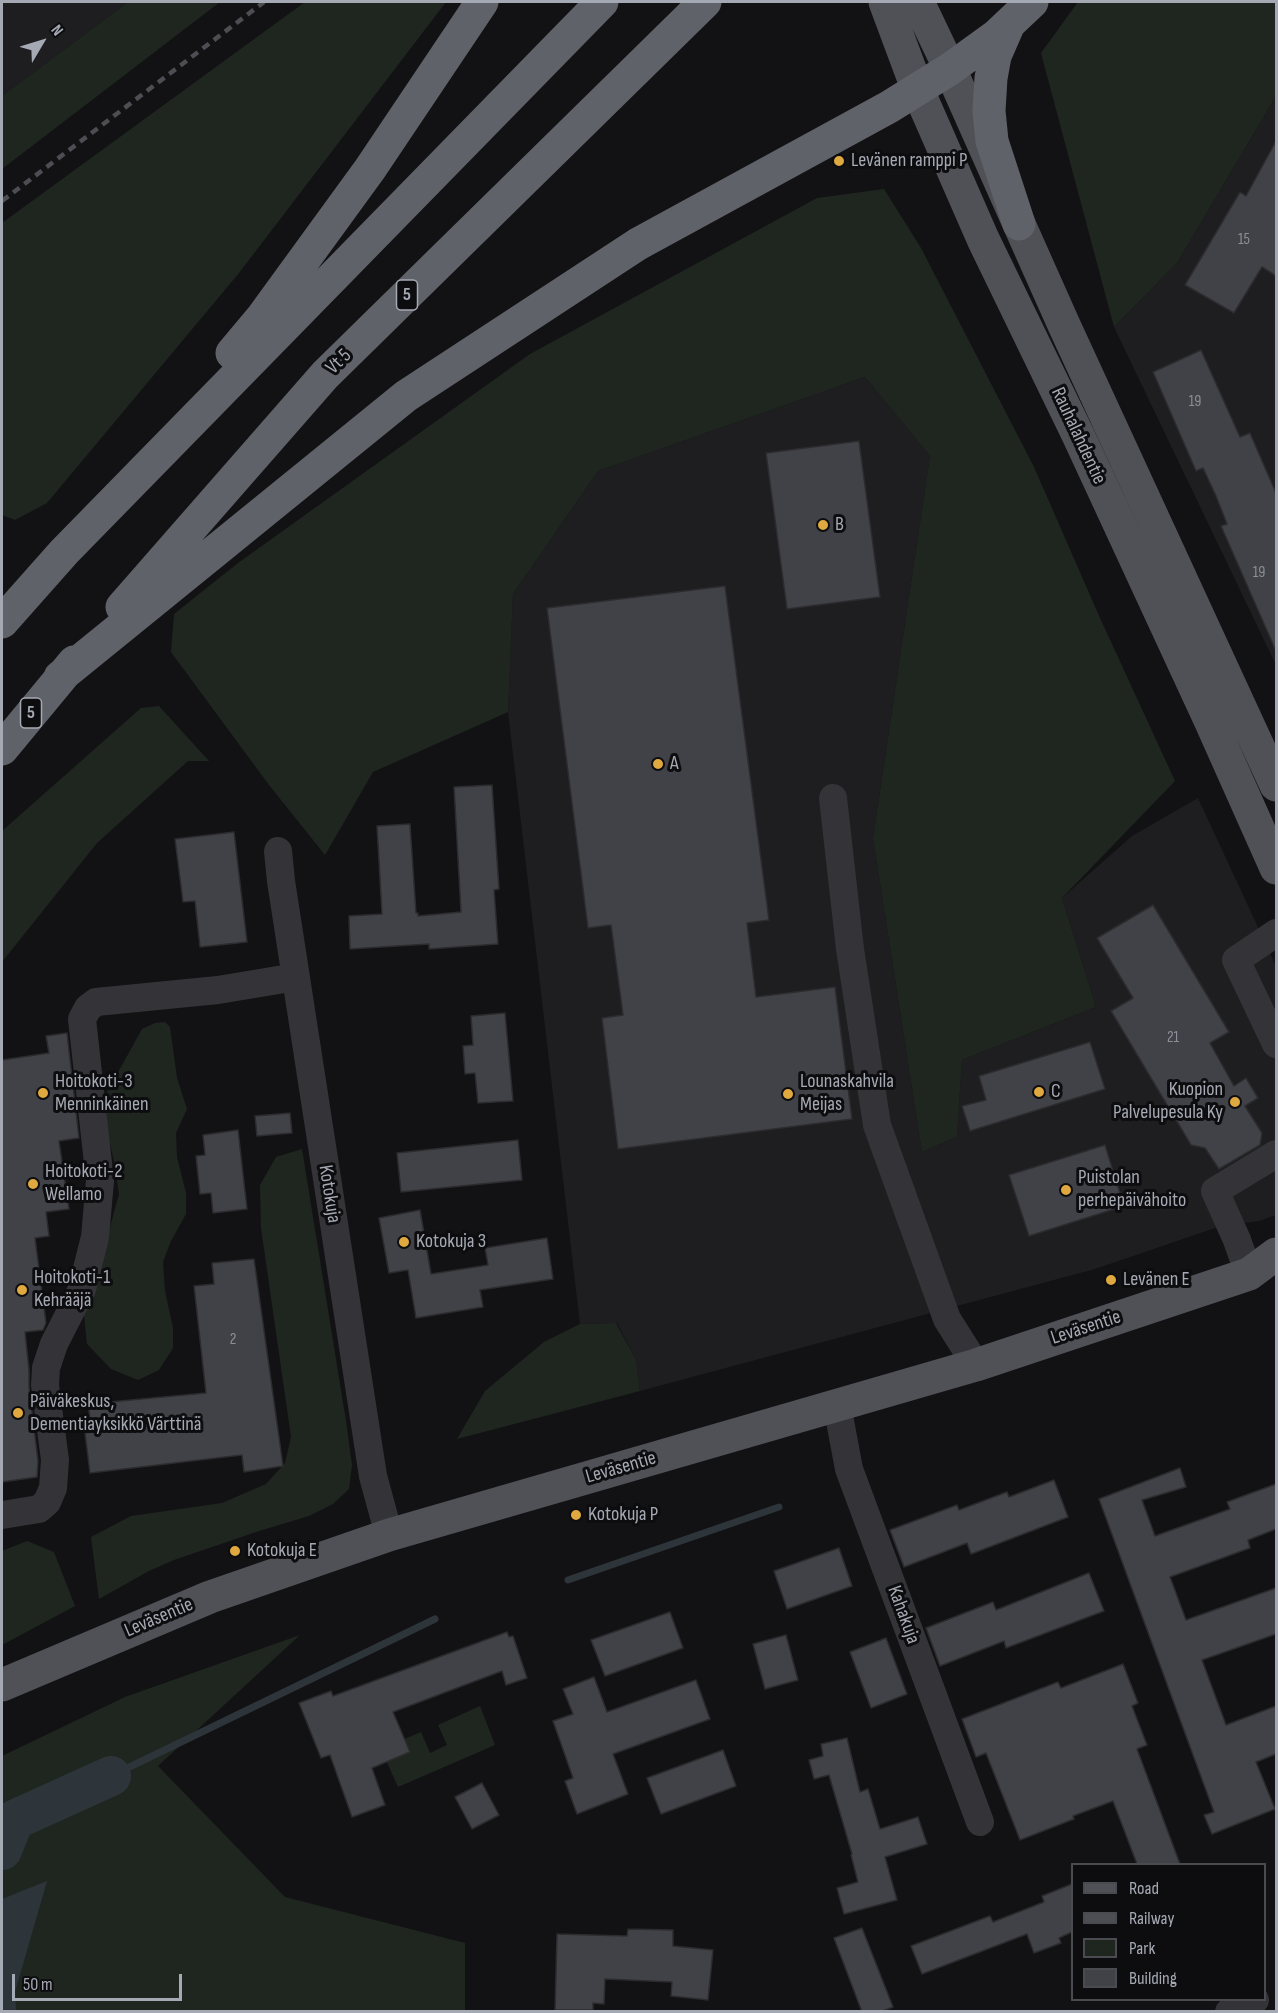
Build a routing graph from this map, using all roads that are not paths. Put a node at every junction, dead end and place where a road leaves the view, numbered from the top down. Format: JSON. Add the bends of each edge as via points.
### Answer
{"nodes":[{"id":1,"x":483,"y":2,"type":"edge"},
{"id":2,"x":603,"y":2,"type":"edge"},
{"id":3,"x":705,"y":2,"type":"edge"},
{"id":4,"x":885,"y":2,"type":"edge"},
{"id":5,"x":918,"y":2,"type":"edge"},
{"id":6,"x":1021,"y":12,"type":"edge"},
{"id":7,"x":950,"y":69,"type":"junction"},
{"id":8,"x":917,"y":88,"type":"junction"},
{"id":9,"x":1019,"y":224,"type":"junction"},
{"id":10,"x":64,"y":552,"type":"junction"},
{"id":11,"x":130,"y":610,"type":"junction"},
{"id":12,"x":2,"y":622,"type":"edge"},
{"id":13,"x":2,"y":749,"type":"edge"},
{"id":14,"x":1276,"y":785,"type":"edge"},
{"id":15,"x":833,"y":798,"type":"dead end"},
{"id":16,"x":278,"y":851,"type":"dead end"},
{"id":17,"x":1276,"y":868,"type":"edge"},
{"id":18,"x":1276,"y":933,"type":"edge"},
{"id":19,"x":296,"y":977,"type":"junction"},
{"id":20,"x":1276,"y":1044,"type":"edge"},
{"id":21,"x":1276,"y":1154,"type":"edge"},
{"id":22,"x":1276,"y":1254,"type":"edge"},
{"id":23,"x":1263,"y":1276,"type":"edge"},
{"id":24,"x":976,"y":1365,"type":"junction"},
{"id":25,"x":837,"y":1405,"type":"junction"},
{"id":26,"x":2,"y":1515,"type":"edge"},
{"id":27,"x":389,"y":1535,"type":"junction"},
{"id":28,"x":2,"y":1685,"type":"edge"},
{"id":29,"x":980,"y":1822,"type":"dead end"},
{"id":30,"x":1253,"y":2001,"type":"edge"},
{"id":31,"x":1229,"y":2012,"type":"edge"}],
"edges":[{"from":1,"to":10,"type":"highway","via":[[370,169],[262,316]]},
{"from":2,"to":10,"type":"highway"},
{"from":3,"to":11,"type":"highway","name":"Vt 5","number":"5","via":[[325,375]]},
{"from":4,"to":8,"type":"main road","name":"Rauhalahdentie"},
{"from":5,"to":7,"type":"main road","name":"Rauhalahdentie"},
{"from":6,"to":7,"type":"highway"},
{"from":6,"to":9,"type":"highway","via":[[995,56],[988,111],[992,141]]},
{"from":7,"to":8,"type":"highway"},
{"from":7,"to":9,"type":"main road","name":"Rauhalahdentie"},
{"from":8,"to":11,"type":"highway","via":[[638,244],[406,396]]},
{"from":8,"to":17,"type":"main road","name":"Rauhalahdentie","via":[[983,239],[1089,458]]},
{"from":9,"to":14,"type":"main road","name":"Rauhalahdentie"},
{"from":10,"to":12,"type":"highway"},
{"from":11,"to":13,"type":"highway","number":"5","via":[[60,677]]},
{"from":15,"to":24,"type":"street","via":[[850,949],[877,1125],[947,1319]]},
{"from":16,"to":19,"type":"street","name":"Kotokuja"},
{"from":18,"to":20,"type":"street","via":[[1236,960]]},
{"from":19,"to":26,"type":"street","via":[[218,990],[96,1002],[88,1008],[82,1019],[100,1181],[95,1237],[82,1289],[46,1368],[56,1460],[53,1488],[39,1509]]},
{"from":19,"to":27,"type":"street","name":"Kotokuja","via":[[373,1476]]},
{"from":21,"to":23,"type":"street","via":[[1215,1191],[1237,1240]]},
{"from":22,"to":23,"type":"main road","name":"Leväsentie"},
{"from":23,"to":24,"type":"main road","name":"Leväsentie"},
{"from":24,"to":25,"type":"main road","name":"Leväsentie"},
{"from":25,"to":27,"type":"main road","name":"Leväsentie"},
{"from":25,"to":29,"type":"street","name":"Kahakuja","via":[[849,1469]]},
{"from":27,"to":28,"type":"main road","name":"Leväsentie","via":[[210,1597]]},
{"from":30,"to":31,"type":"street"}]}
